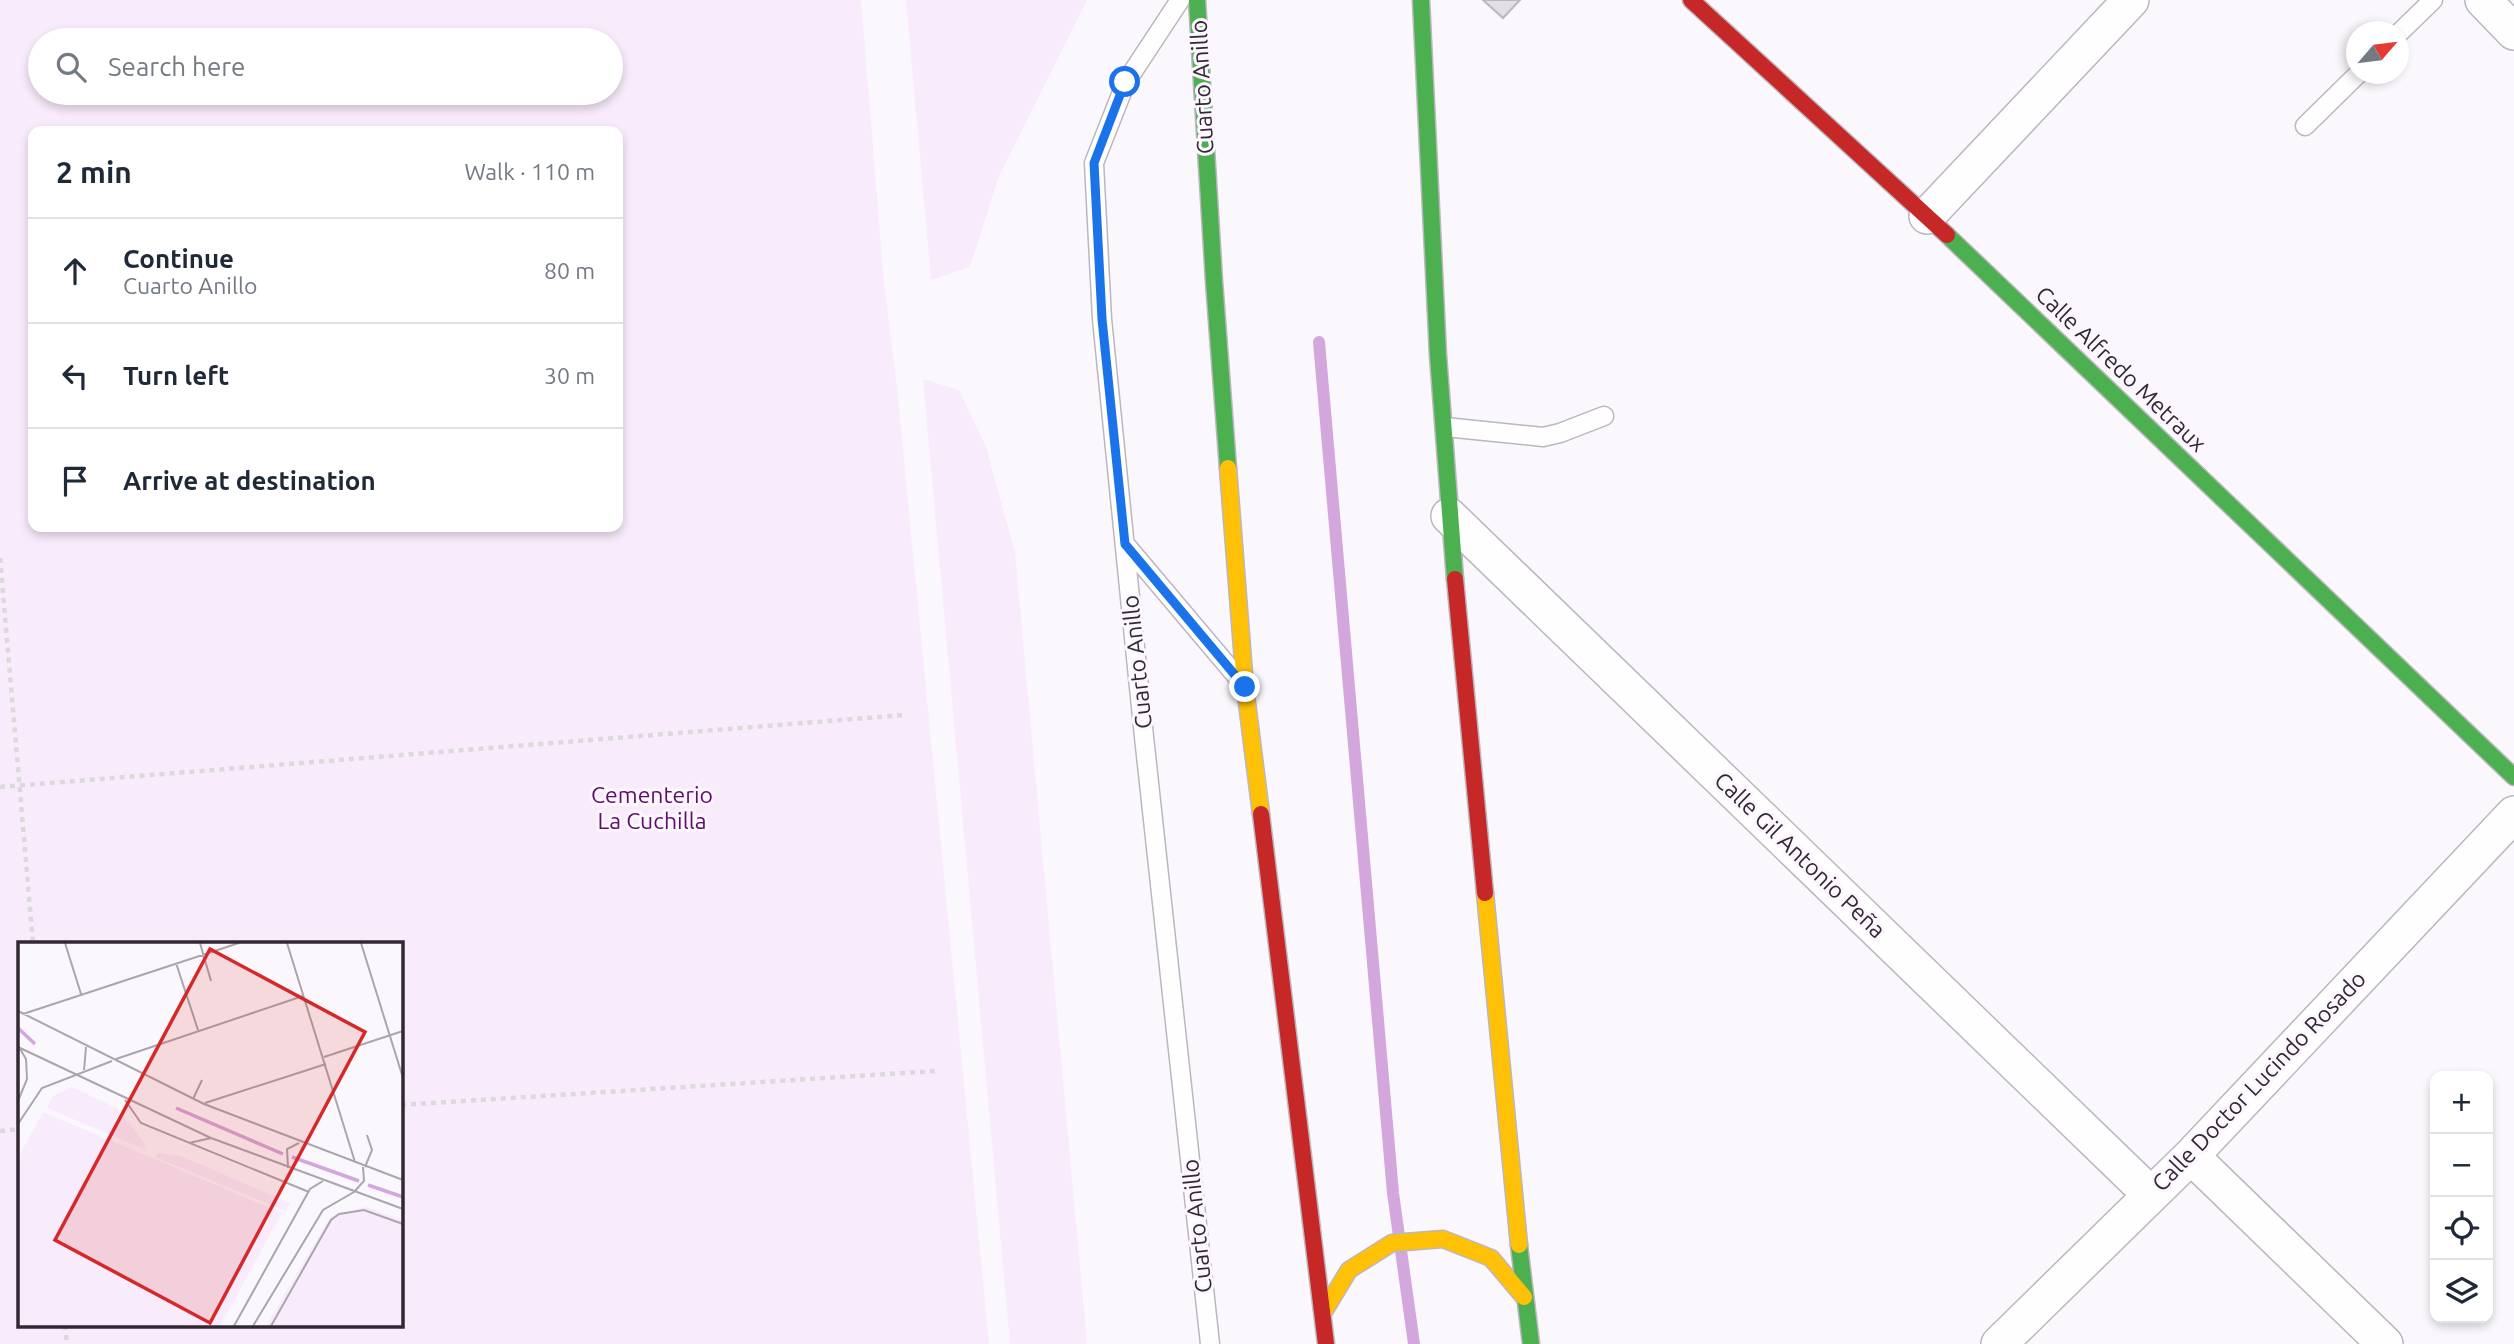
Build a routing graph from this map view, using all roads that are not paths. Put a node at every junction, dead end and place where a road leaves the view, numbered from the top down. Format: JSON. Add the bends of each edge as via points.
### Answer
{"nodes":[{"id":1,"x":1180,"y":0,"type":"edge"},
{"id":2,"x":1197,"y":0,"type":"edge"},
{"id":3,"x":1421,"y":0,"type":"edge"},
{"id":4,"x":1691,"y":0,"type":"edge"},
{"id":5,"x":2131,"y":0,"type":"edge"},
{"id":6,"x":2434,"y":0,"type":"edge"},
{"id":7,"x":2483,"y":0,"type":"edge"},
{"id":8,"x":2409,"y":24,"type":"edge"},
{"id":9,"x":2514,"y":32,"type":"edge"},
{"id":10,"x":2348,"y":84,"type":"edge"},
{"id":11,"x":2305,"y":125,"type":"dead end"},
{"id":12,"x":1927,"y":216,"type":"junction"},
{"id":13,"x":1604,"y":416,"type":"dead end"},
{"id":14,"x":1445,"y":427,"type":"junction"},
{"id":15,"x":1449,"y":516,"type":"junction"},
{"id":16,"x":1125,"y":544,"type":"junction"},
{"id":17,"x":1245,"y":687,"type":"junction"},
{"id":18,"x":2514,"y":777,"type":"edge"},
{"id":19,"x":2514,"y":814,"type":"edge"},
{"id":20,"x":2191,"y":1156,"type":"junction"},
{"id":21,"x":2151,"y":1195,"type":"junction"},
{"id":22,"x":1524,"y":1297,"type":"junction"},
{"id":23,"x":1323,"y":1313,"type":"junction"},
{"id":24,"x":1210,"y":1344,"type":"edge"},
{"id":25,"x":1326,"y":1344,"type":"edge"},
{"id":26,"x":1531,"y":1344,"type":"edge"},
{"id":27,"x":1999,"y":1344,"type":"edge"},
{"id":28,"x":2385,"y":1344,"type":"edge"}],
"edges":[{"from":1,"to":16,"type":"lane","name":"Cuarto Anillo","via":[[1125,82],[1094,163],[1102,319]]},
{"from":2,"to":17,"type":"main road","name":"Cuarto Anillo"},
{"from":3,"to":14,"type":"main road"},
{"from":4,"to":12,"type":"main road","name":"Calle Alfredo Metraux"},
{"from":5,"to":12,"type":"street"},
{"from":6,"to":8,"type":"lane"},
{"from":7,"to":9,"type":"street"},
{"from":10,"to":11,"type":"lane"},
{"from":12,"to":18,"type":"main road","name":"Calle Alfredo Metraux"},
{"from":13,"to":14,"type":"lane","via":[[1543,437]]},
{"from":14,"to":15,"type":"main road"},
{"from":15,"to":21,"type":"street","name":"Calle Gil Antonio Peña"},
{"from":15,"to":22,"type":"main road"},
{"from":16,"to":17,"type":"lane"},
{"from":16,"to":24,"type":"lane","name":"Cuarto Anillo"},
{"from":17,"to":23,"type":"main road","name":"Cuarto Anillo"},
{"from":19,"to":20,"type":"street","name":"Calle Doctor Lucindo Rosado"},
{"from":20,"to":21,"type":"street","name":"Calle Doctor Lucindo Rosado"},
{"from":20,"to":28,"type":"street"},
{"from":21,"to":27,"type":"street","name":"Calle Doctor Lucindo Rosado"},
{"from":22,"to":23,"type":"main road","via":[[1490,1258],[1443,1239],[1392,1243],[1349,1270]]},
{"from":22,"to":26,"type":"main road"},
{"from":23,"to":25,"type":"main road","name":"Cuarto Anillo"}]}
